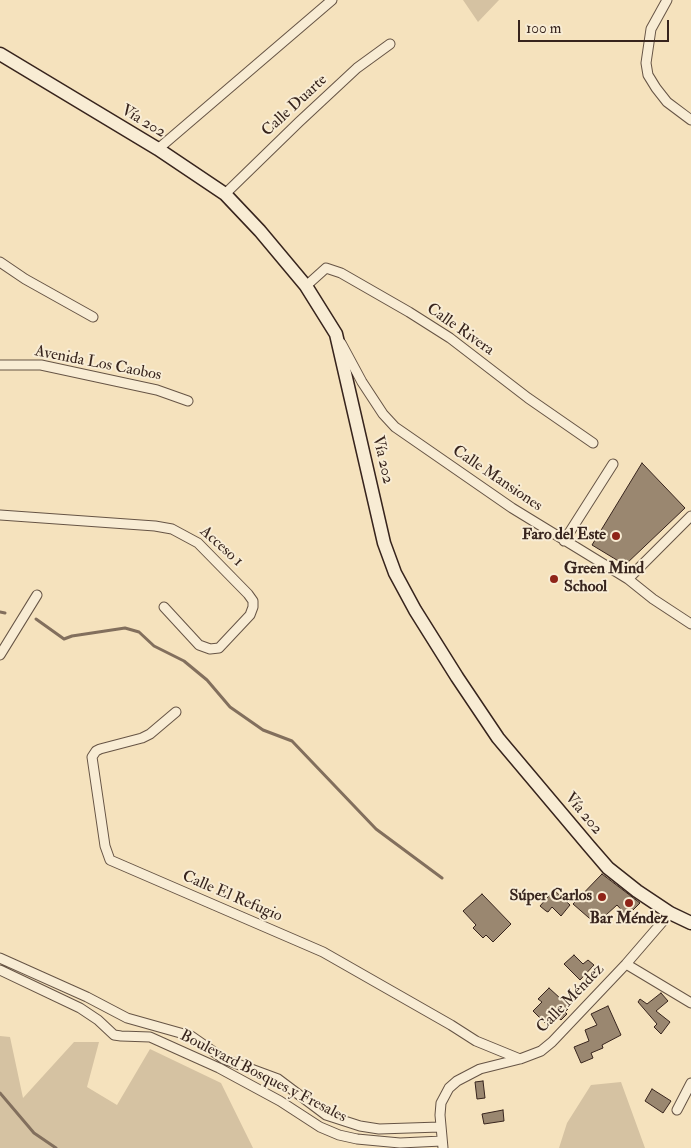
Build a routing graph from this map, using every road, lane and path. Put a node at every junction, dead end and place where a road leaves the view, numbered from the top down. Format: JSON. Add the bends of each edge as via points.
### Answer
{"nodes":[{"id":1,"x":332,"y":0,"type":"edge"},
{"id":2,"x":666,"y":0,"type":"edge"},
{"id":3,"x":390,"y":44,"type":"dead end"},
{"id":4,"x":0,"y":54,"type":"edge"},
{"id":5,"x":691,"y":120,"type":"edge"},
{"id":6,"x":158,"y":149,"type":"junction"},
{"id":7,"x":225,"y":194,"type":"junction"},
{"id":8,"x":0,"y":262,"type":"edge"},
{"id":9,"x":306,"y":286,"type":"junction"},
{"id":10,"x":93,"y":317,"type":"dead end"},
{"id":11,"x":336,"y":334,"type":"junction"},
{"id":12,"x":0,"y":365,"type":"edge"},
{"id":13,"x":188,"y":401,"type":"dead end"},
{"id":14,"x":593,"y":443,"type":"dead end"},
{"id":15,"x":613,"y":464,"type":"dead end"},
{"id":16,"x":0,"y":515,"type":"edge"},
{"id":17,"x":691,"y":516,"type":"edge"},
{"id":18,"x":564,"y":541,"type":"junction"},
{"id":19,"x":628,"y":579,"type":"junction"},
{"id":20,"x":36,"y":595,"type":"dead end"},
{"id":21,"x":164,"y":607,"type":"dead end"},
{"id":22,"x":691,"y":624,"type":"edge"},
{"id":23,"x":0,"y":655,"type":"edge"},
{"id":24,"x":176,"y":712,"type":"dead end"},
{"id":25,"x":670,"y":913,"type":"junction"},
{"id":26,"x":691,"y":923,"type":"edge"},
{"id":27,"x":0,"y":958,"type":"edge"},
{"id":28,"x":626,"y":964,"type":"junction"},
{"id":29,"x":0,"y":970,"type":"edge"},
{"id":30,"x":691,"y":1003,"type":"edge"},
{"id":31,"x":520,"y":1059,"type":"junction"},
{"id":32,"x":691,"y":1083,"type":"edge"},
{"id":33,"x":677,"y":1110,"type":"dead end"},
{"id":34,"x":440,"y":1127,"type":"junction"},
{"id":35,"x":443,"y":1145,"type":"edge"}],
"edges":[{"from":1,"to":6,"type":"street"},
{"from":2,"to":5,"type":"street","via":[[651,29],[646,62],[648,75],[667,102]]},
{"from":3,"to":7,"type":"street","name":"Calle Duarte","via":[[358,68]]},
{"from":4,"to":6,"type":"main road","name":"Vía 202"},
{"from":6,"to":7,"type":"main road","name":"Vía 202"},
{"from":7,"to":9,"type":"main road","name":"Vía 202"},
{"from":8,"to":10,"type":"street"},
{"from":9,"to":11,"type":"main road","name":"Vía 202"},
{"from":9,"to":14,"type":"street","name":"Calle Rivera","via":[[326,268],[341,274],[450,338]]},
{"from":11,"to":18,"type":"street","name":"Calle Mansiones","via":[[362,382],[383,414],[396,427]]},
{"from":11,"to":25,"type":"main road","name":"Vía 202","via":[[384,543],[395,573],[416,610],[498,738],[608,868]]},
{"from":12,"to":13,"type":"street","name":"Avenida Los Caobos","via":[[40,364],[157,390]]},
{"from":15,"to":18,"type":"street"},
{"from":16,"to":21,"type":"street","name":"Acceso 1","via":[[172,529],[198,543],[248,594],[253,607],[250,615],[219,648],[210,649],[199,646]]},
{"from":17,"to":19,"type":"street"},
{"from":18,"to":19,"type":"street","name":"Calle Mansiones"},
{"from":19,"to":22,"type":"street","name":"Calle Mansiones"},
{"from":20,"to":23,"type":"street"},
{"from":24,"to":31,"type":"street","name":"Calle El Refugio","via":[[142,738],[100,749],[94,754],[92,761],[110,860],[323,952],[476,1041]]},
{"from":25,"to":26,"type":"main road","name":"Vía 202"},
{"from":25,"to":28,"type":"street","name":"Calle Méndez"},
{"from":27,"to":34,"type":"street","name":"Boulevard Bosques y Fresales","via":[[127,1018],[191,1036],[224,1059],[278,1079],[326,1116],[379,1129]]},
{"from":28,"to":30,"type":"street"},
{"from":28,"to":31,"type":"street","name":"Calle Méndez","via":[[552,1042],[541,1051]]},
{"from":29,"to":35,"type":"street","name":"Boulevard Bosques y Fresales","via":[[80,1008],[114,1035],[150,1037],[194,1056],[339,1135],[400,1144]]},
{"from":31,"to":34,"type":"street","name":"Calle Méndez","via":[[480,1069],[457,1081],[441,1103]]},
{"from":32,"to":33,"type":"street"},
{"from":34,"to":35,"type":"street","name":"Calle Méndez"}]}
